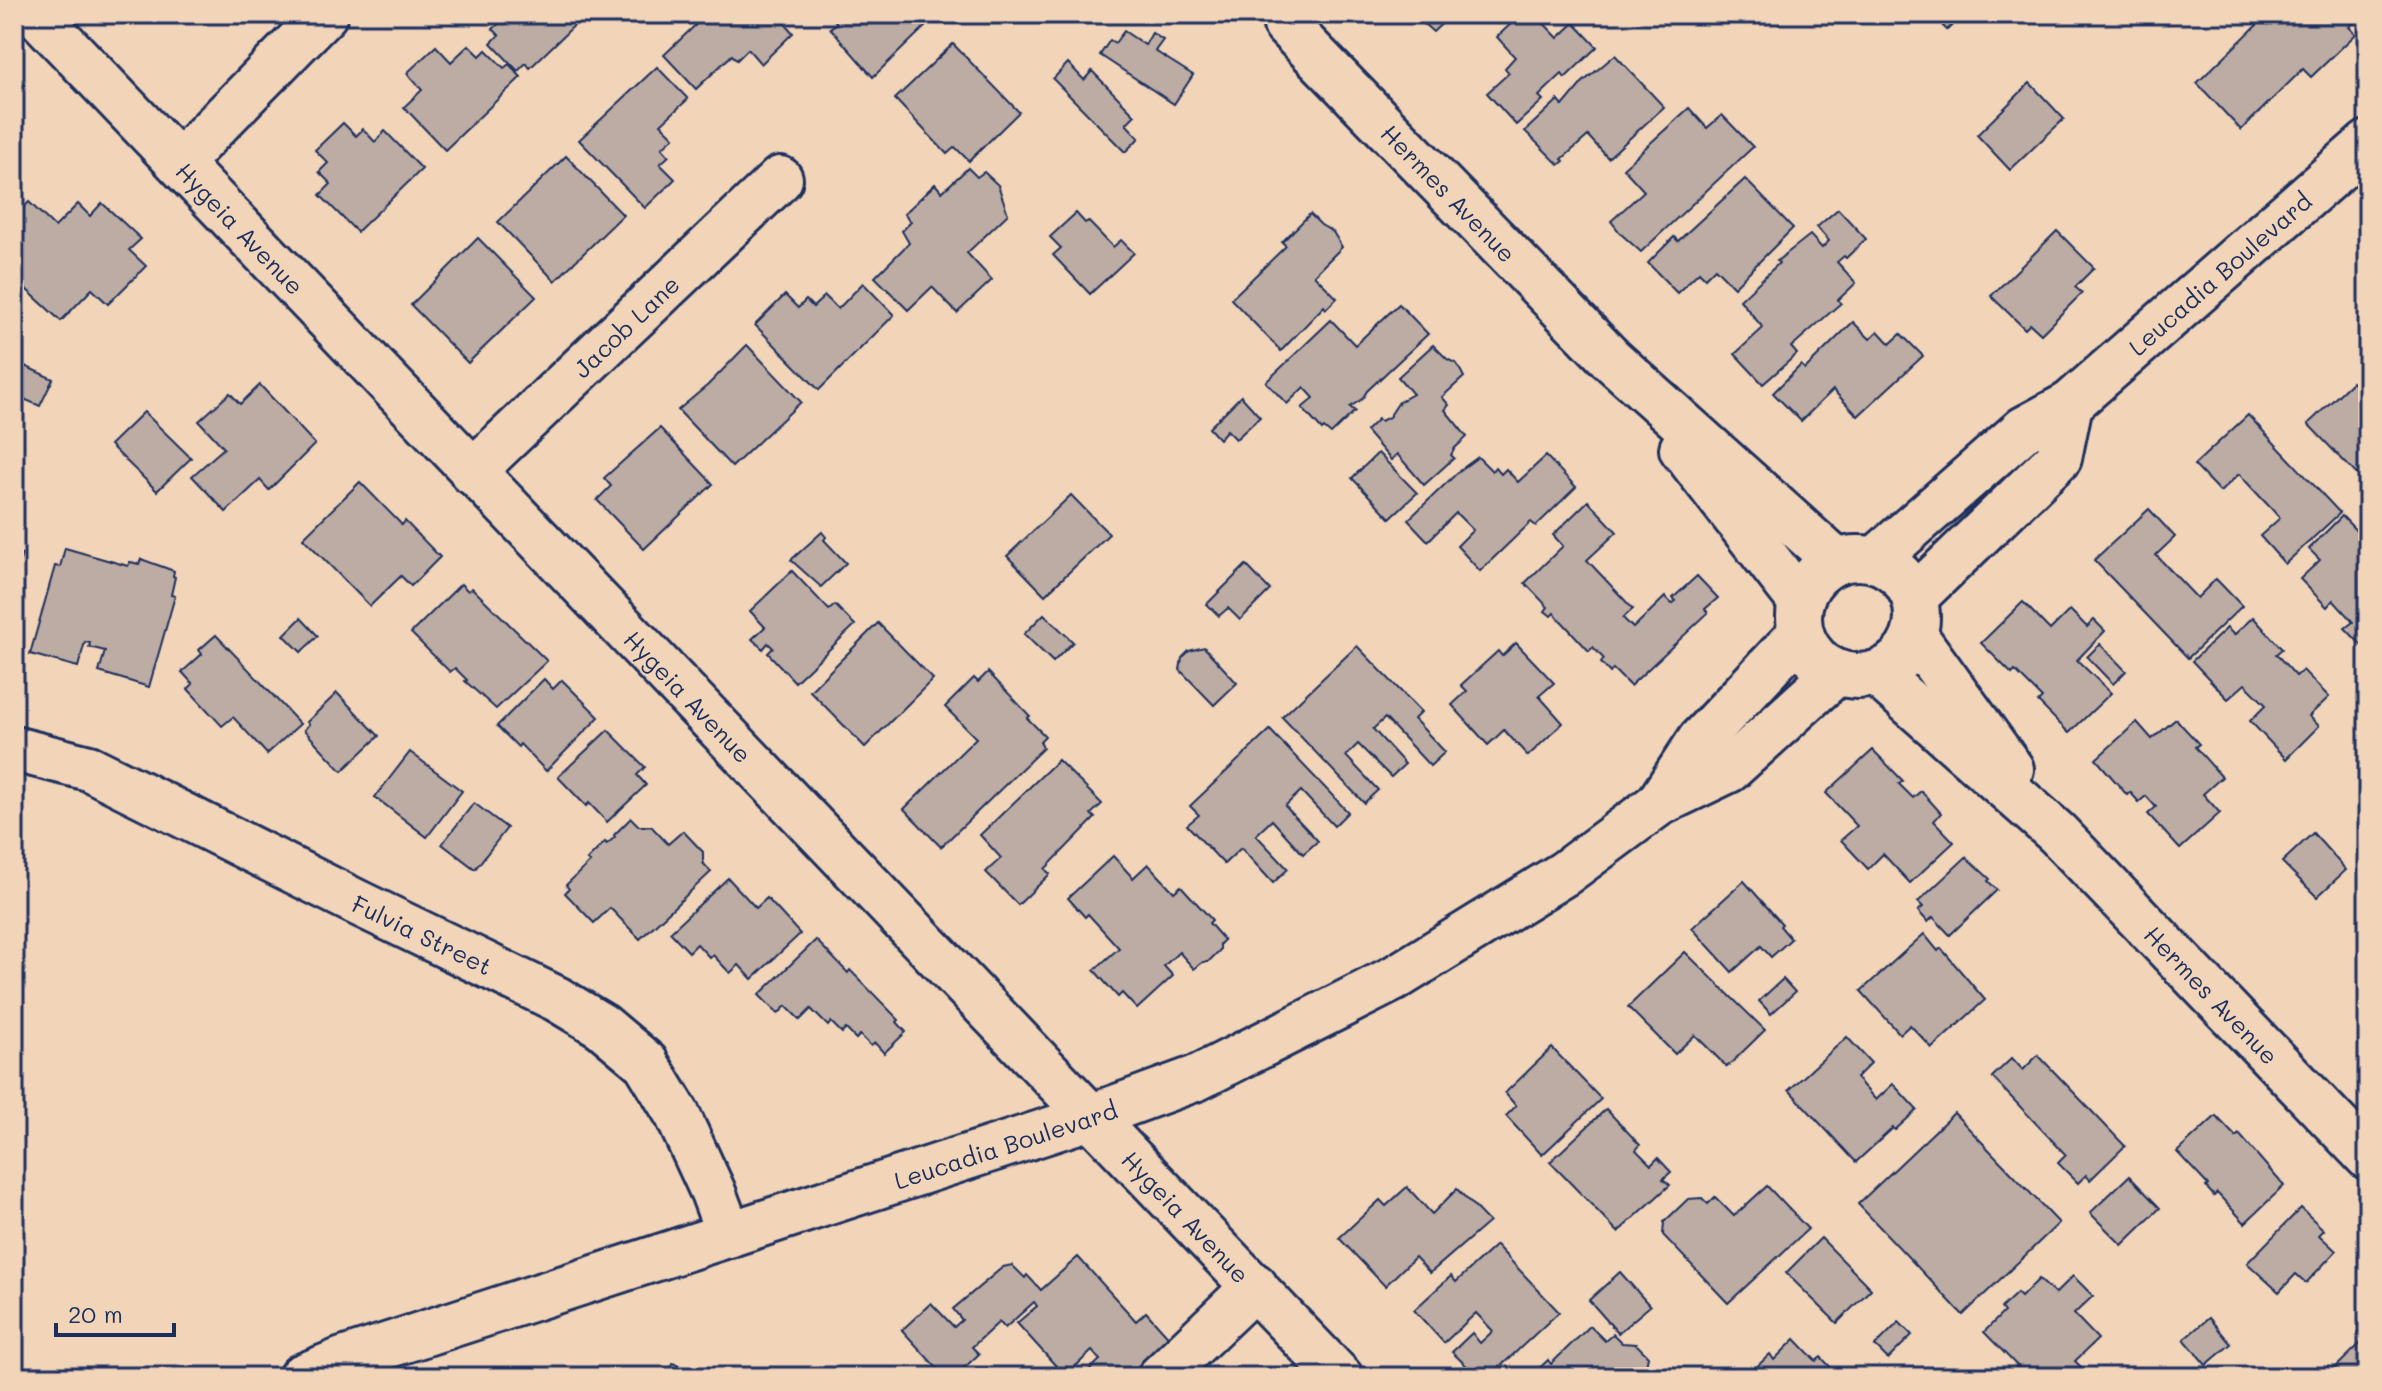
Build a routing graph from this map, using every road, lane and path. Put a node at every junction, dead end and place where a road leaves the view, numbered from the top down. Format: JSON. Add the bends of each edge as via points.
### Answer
{"nodes":[{"id":1,"x":36,"y":14,"type":"edge"},
{"id":2,"x":325,"y":14,"type":"edge"},
{"id":3,"x":1286,"y":25,"type":"dead end"},
{"id":4,"x":2368,"y":143,"type":"edge"},
{"id":5,"x":179,"y":163,"type":"junction"},
{"id":6,"x":780,"y":179,"type":"dead end"},
{"id":7,"x":1611,"y":359,"type":"junction"},
{"id":8,"x":2070,"y":404,"type":"junction"},
{"id":9,"x":472,"y":472,"type":"junction"},
{"id":10,"x":1856,"y":560,"type":"junction"},
{"id":11,"x":1915,"y":617,"type":"junction"},
{"id":12,"x":1800,"y":618,"type":"junction"},
{"id":13,"x":1856,"y":673,"type":"junction"},
{"id":14,"x":14,"y":749,"type":"edge"},
{"id":15,"x":1658,"y":804,"type":"junction"},
{"id":16,"x":2057,"y":833,"type":"junction"},
{"id":17,"x":1090,"y":1117,"type":"junction"},
{"id":18,"x":2368,"y":1157,"type":"edge"},
{"id":19,"x":729,"y":1235,"type":"junction"},
{"id":20,"x":1255,"y":1286,"type":"junction"},
{"id":21,"x":301,"y":1377,"type":"edge"},
{"id":22,"x":1160,"y":1377,"type":"edge"},
{"id":23,"x":1340,"y":1377,"type":"edge"}],
"edges":[{"from":1,"to":5,"type":"street","name":"Hygeia Avenue"},
{"from":2,"to":5,"type":"street"},
{"from":3,"to":7,"type":"street","name":"Hermes Avenue"},
{"from":4,"to":8,"type":"street","name":"Leucadia Boulevard"},
{"from":5,"to":9,"type":"street","name":"Hygeia Avenue"},
{"from":6,"to":9,"type":"street","name":"Jacob Lane"},
{"from":7,"to":10,"type":"street","name":"Hermes Avenue"},
{"from":7,"to":12,"type":"street","name":"Hermes Avenue"},
{"from":8,"to":10,"type":"street","name":"Leucadia Boulevard","via":[[2024,429]]},
{"from":8,"to":11,"type":"street","via":[[2059,458]]},
{"from":9,"to":17,"type":"street","name":"Hygeia Avenue"},
{"from":10,"to":11,"type":"street","via":[[1884,563],[1906,581]]},
{"from":10,"to":12,"type":"street","via":[[1811,581]]},
{"from":11,"to":13,"type":"street","via":[[1900,660]]},
{"from":11,"to":16,"type":"street","name":"Hermes Avenue"},
{"from":12,"to":13,"type":"street","via":[[1808,651]]},
{"from":12,"to":15,"type":"street","name":"Leucadia Boulevard","via":[[1700,740]]},
{"from":13,"to":15,"type":"street","name":"Leucadia Boulevard","via":[[1729,770]]},
{"from":13,"to":16,"type":"street","name":"Hermes Avenue"},
{"from":14,"to":19,"type":"street","name":"Fulvia Street","via":[[89,768],[602,1026],[646,1063],[677,1114]]},
{"from":15,"to":17,"type":"street","name":"Leucadia Boulevard","via":[[1565,873],[1395,978],[1197,1078]]},
{"from":16,"to":18,"type":"street","name":"Hermes Avenue"},
{"from":17,"to":19,"type":"street","name":"Leucadia Boulevard"},
{"from":17,"to":20,"type":"street","name":"Hygeia Avenue"},
{"from":19,"to":21,"type":"street","name":"Leucadia Boulevard"},
{"from":20,"to":22,"type":"street"},
{"from":20,"to":23,"type":"street","name":"Hygeia Avenue"}]}
